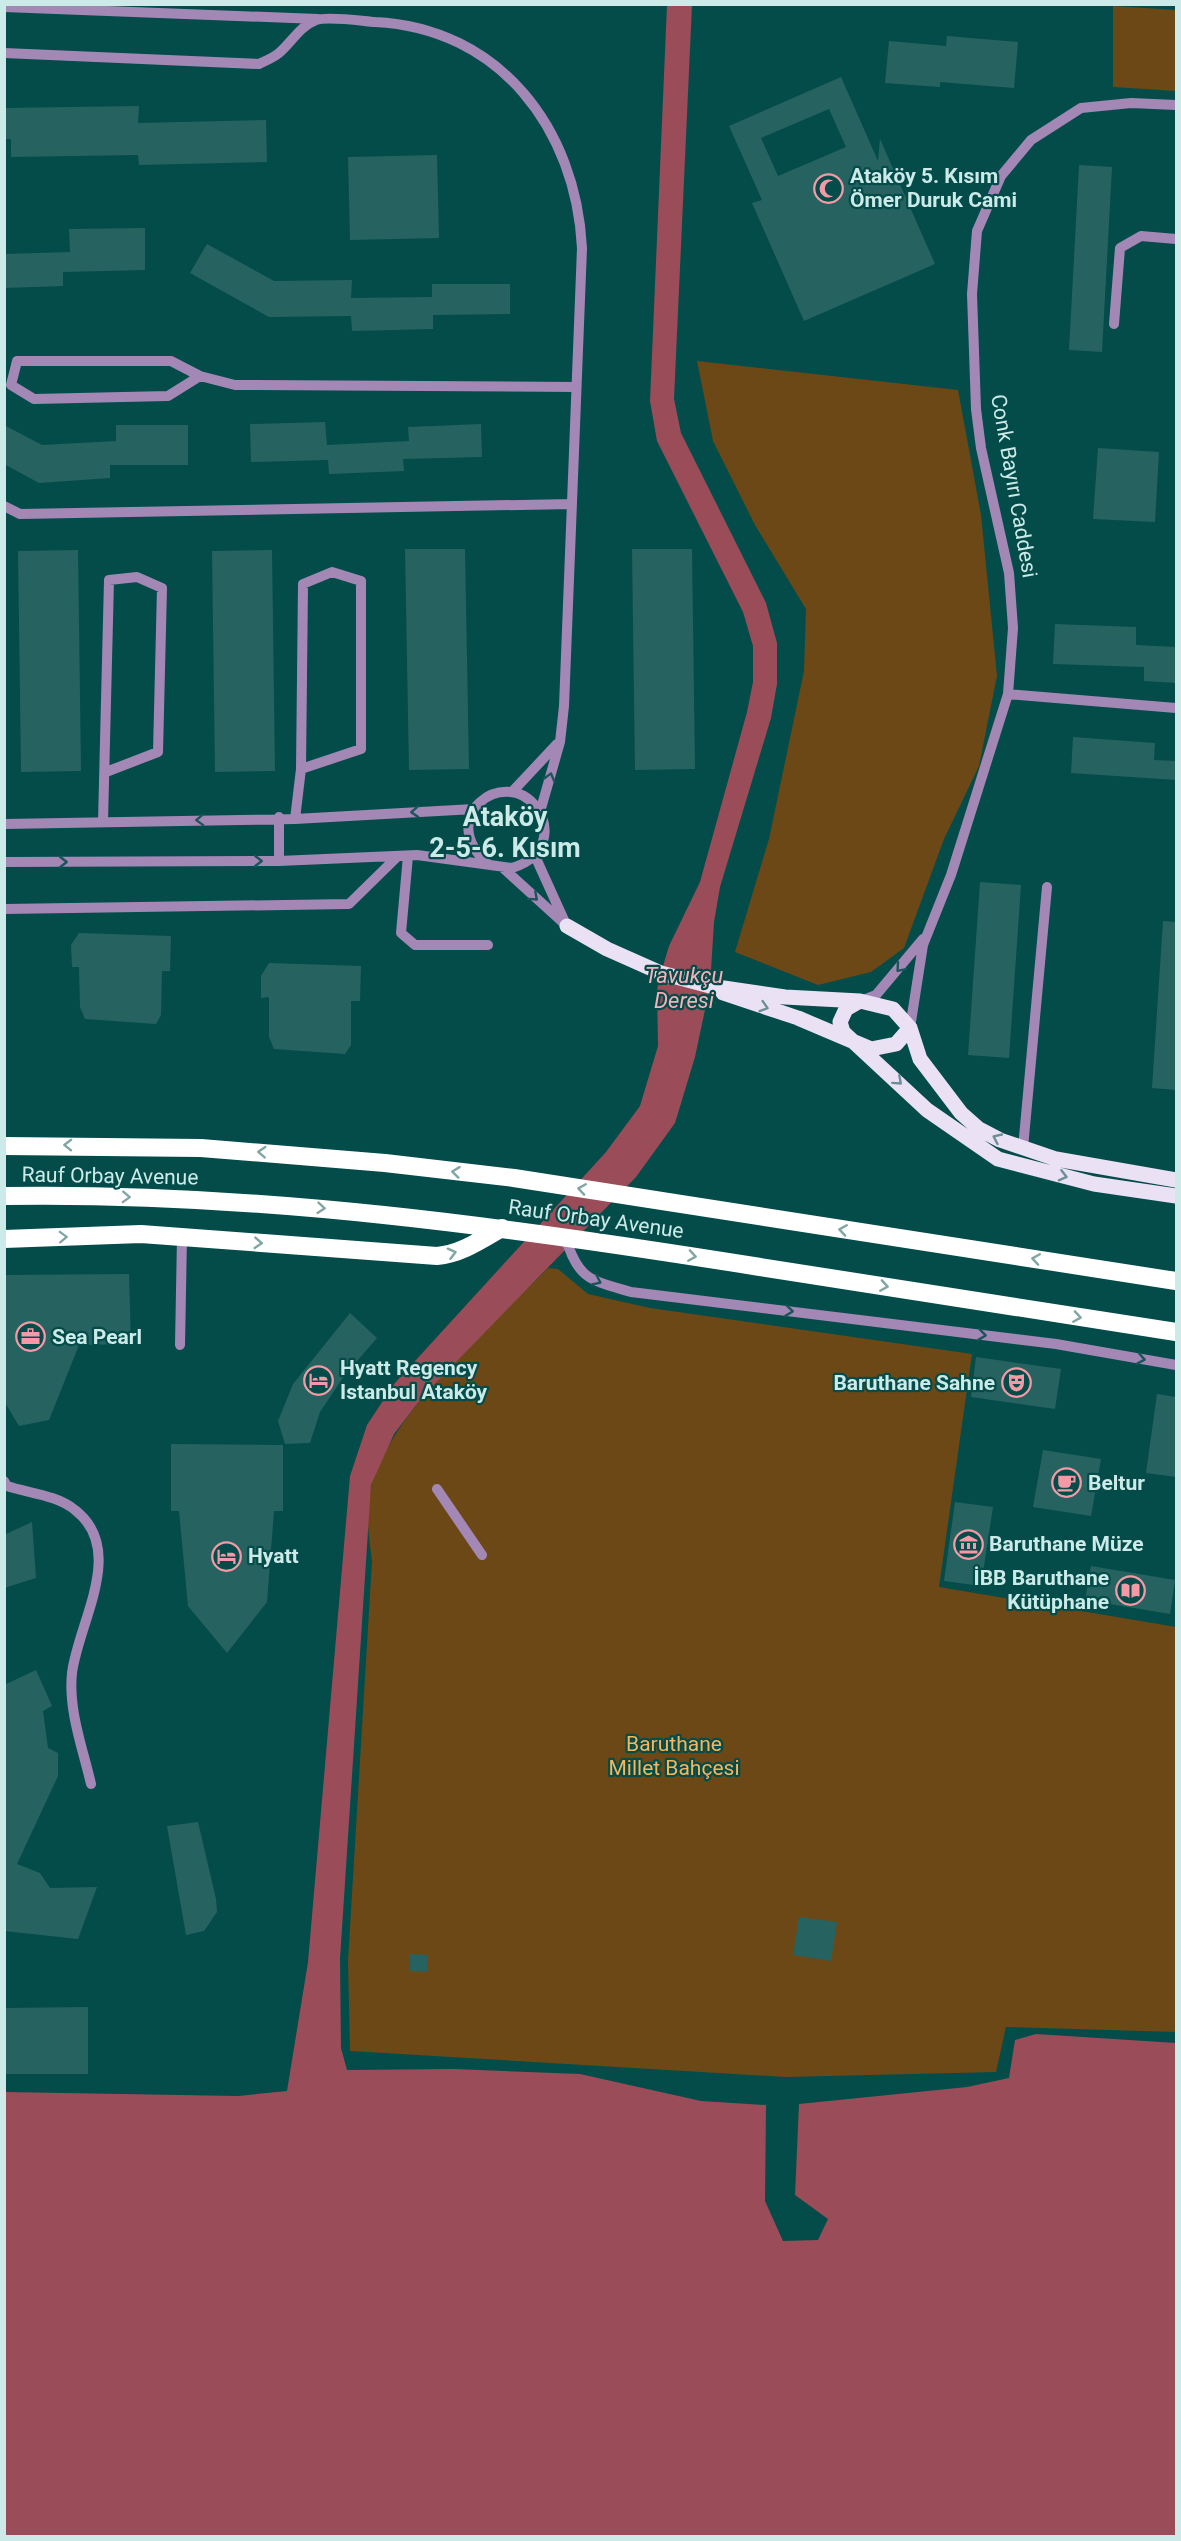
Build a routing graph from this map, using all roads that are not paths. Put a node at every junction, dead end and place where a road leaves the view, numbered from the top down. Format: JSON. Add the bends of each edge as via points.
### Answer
{"nodes":[{"id":1,"x":4,"y":8,"type":"edge"},
{"id":2,"x":318,"y":19,"type":"junction"},
{"id":3,"x":4,"y":53,"type":"edge"},
{"id":4,"x":1176,"y":105,"type":"edge"},
{"id":5,"x":1176,"y":239,"type":"edge"},
{"id":6,"x":1114,"y":324,"type":"dead end"},
{"id":7,"x":200,"y":376,"type":"junction"},
{"id":8,"x":576,"y":387,"type":"junction"},
{"id":9,"x":572,"y":504,"type":"junction"},
{"id":10,"x":4,"y":506,"type":"edge"},
{"id":11,"x":1008,"y":694,"type":"junction"},
{"id":12,"x":1176,"y":708,"type":"edge"},
{"id":13,"x":560,"y":742,"type":"junction"},
{"id":14,"x":301,"y":770,"type":"junction"},
{"id":15,"x":106,"y":772,"type":"junction"},
{"id":16,"x":512,"y":792,"type":"junction"},
{"id":17,"x":474,"y":809,"type":"junction"},
{"id":18,"x":540,"y":812,"type":"junction"},
{"id":19,"x":279,"y":818,"type":"junction"},
{"id":20,"x":295,"y":819,"type":"junction"},
{"id":21,"x":103,"y":822,"type":"junction"},
{"id":22,"x":4,"y":824,"type":"edge"},
{"id":23,"x":403,"y":856,"type":"junction"},
{"id":24,"x":535,"y":856,"type":"junction"},
{"id":25,"x":279,"y":861,"type":"junction"},
{"id":26,"x":4,"y":862,"type":"edge"},
{"id":27,"x":488,"y":864,"type":"junction"},
{"id":28,"x":502,"y":867,"type":"junction"},
{"id":29,"x":1047,"y":887,"type":"dead end"},
{"id":30,"x":4,"y":909,"type":"edge"},
{"id":31,"x":567,"y":926,"type":"junction"},
{"id":32,"x":932,"y":927,"type":"junction"},
{"id":33,"x":488,"y":945,"type":"dead end"},
{"id":34,"x":710,"y":986,"type":"junction"},
{"id":35,"x":860,"y":1001,"type":"junction"},
{"id":36,"x":910,"y":1028,"type":"junction"},
{"id":37,"x":853,"y":1043,"type":"junction"},
{"id":38,"x":4,"y":1146,"type":"edge"},
{"id":39,"x":1023,"y":1148,"type":"junction"},
{"id":40,"x":1176,"y":1180,"type":"edge"},
{"id":41,"x":4,"y":1196,"type":"edge"},
{"id":42,"x":1176,"y":1196,"type":"edge"},
{"id":43,"x":502,"y":1228,"type":"junction"},
{"id":44,"x":565,"y":1236,"type":"junction"},
{"id":45,"x":182,"y":1237,"type":"junction"},
{"id":46,"x":4,"y":1239,"type":"edge"},
{"id":47,"x":1176,"y":1281,"type":"edge"},
{"id":48,"x":1176,"y":1332,"type":"edge"},
{"id":49,"x":180,"y":1345,"type":"dead end"},
{"id":50,"x":1176,"y":1365,"type":"edge"},
{"id":51,"x":4,"y":1481,"type":"edge"},
{"id":52,"x":437,"y":1490,"type":"dead end"},
{"id":53,"x":482,"y":1555,"type":"dead end"},
{"id":54,"x":92,"y":1785,"type":"dead end"}],
"edges":[{"from":1,"to":2,"type":"street"},
{"from":2,"to":3,"type":"street","via":[[303,28],[278,54],[259,64]]},
{"from":2,"to":8,"type":"street","via":[[381,22],[434,31],[472,48],[524,92],[573,182],[580,217]]},
{"from":4,"to":11,"type":"street","name":"Conk Bayırı Caddesi","via":[[1131,103],[1081,108],[1031,140],[1001,176],[977,231],[972,294],[976,409],[1009,573],[1013,628]]},
{"from":5,"to":6,"type":"street","via":[[1141,236],[1120,248]]},
{"from":7,"to":7,"type":"street","via":[[168,396],[34,399],[11,385],[17,361],[171,361]]},
{"from":7,"to":8,"type":"street","via":[[235,385]]},
{"from":8,"to":9,"type":"street"},
{"from":9,"to":10,"type":"street","via":[[20,514]]},
{"from":9,"to":13,"type":"street"},
{"from":11,"to":12,"type":"street"},
{"from":11,"to":32,"type":"street","name":"Conk Bayırı Caddesi"},
{"from":13,"to":16,"type":"street"},
{"from":18,"to":13,"type":"street","one_way":true},
{"from":14,"to":14,"type":"street","via":[[361,749],[361,581],[332,572],[303,584]]},
{"from":14,"to":20,"type":"street"},
{"from":15,"to":15,"type":"street","via":[[158,752],[162,588],[137,577],[109,580]]},
{"from":15,"to":21,"type":"street"},
{"from":16,"to":17,"type":"street","via":[[491,795]]},
{"from":16,"to":18,"type":"street","via":[[524,796]]},
{"from":17,"to":20,"type":"street","one_way":true},
{"from":17,"to":27,"type":"street","via":[[468,834],[471,845]]},
{"from":18,"to":24,"type":"street","via":[[545,831]]},
{"from":19,"to":20,"type":"street"},
{"from":19,"to":21,"type":"street","one_way":true},
{"from":19,"to":25,"type":"street"},
{"from":21,"to":22,"type":"street"},
{"from":23,"to":25,"type":"street"},
{"from":23,"to":27,"type":"street"},
{"from":23,"to":30,"type":"street","via":[[349,904]]},
{"from":23,"to":33,"type":"street","via":[[401,933],[407,940],[415,945]]},
{"from":24,"to":28,"type":"street","via":[[524,864]]},
{"from":24,"to":31,"type":"street"},
{"from":26,"to":25,"type":"street","one_way":true},
{"from":27,"to":28,"type":"street"},
{"from":28,"to":31,"type":"street","one_way":true},
{"from":29,"to":39,"type":"street"},
{"from":31,"to":34,"type":"main road","via":[[661,973]]},
{"from":32,"to":35,"type":"street","name":"Conk Bayırı Caddesi","one_way":true,"via":[[876,995]]},
{"from":32,"to":36,"type":"street","name":"Conk Bayırı Caddesi","via":[[923,945]]},
{"from":34,"to":35,"type":"main road","via":[[785,997]]},
{"from":34,"to":37,"type":"main road","one_way":true},
{"from":35,"to":36,"type":"main road","via":[[893,1009]]},
{"from":35,"to":37,"type":"main road","via":[[846,1009],[840,1022]]},
{"from":36,"to":37,"type":"main road","via":[[903,1039],[888,1046],[871,1049]]},
{"from":39,"to":36,"type":"main road","one_way":true,"via":[[979,1129],[961,1113],[920,1059]]},
{"from":37,"to":42,"type":"main road","one_way":true,"via":[[927,1110],[998,1159],[1094,1184]]},
{"from":47,"to":38,"type":"highway","name":"Rauf Orbay Avenue","one_way":true,"via":[[514,1178],[272,1152]]},
{"from":39,"to":40,"type":"main road","via":[[1056,1159]]},
{"from":41,"to":43,"type":"highway","name":"Rauf Orbay Avenue","one_way":true,"via":[[261,1202]]},
{"from":43,"to":44,"type":"highway","name":"Rauf Orbay Avenue"},
{"from":45,"to":43,"type":"highway","one_way":true,"via":[[437,1256],[468,1247]]},
{"from":44,"to":48,"type":"highway","name":"Rauf Orbay Avenue","one_way":true},
{"from":44,"to":50,"type":"street","one_way":true,"via":[[573,1262],[593,1281],[631,1292],[1056,1344]]},
{"from":46,"to":45,"type":"highway","one_way":true,"via":[[141,1234]]},
{"from":45,"to":49,"type":"street"},
{"from":51,"to":54,"type":"street","via":[[6,1486],[53,1498],[75,1510],[89,1527],[99,1550],[99,1575],[72,1673],[74,1713]]},
{"from":52,"to":53,"type":"street"}]}
